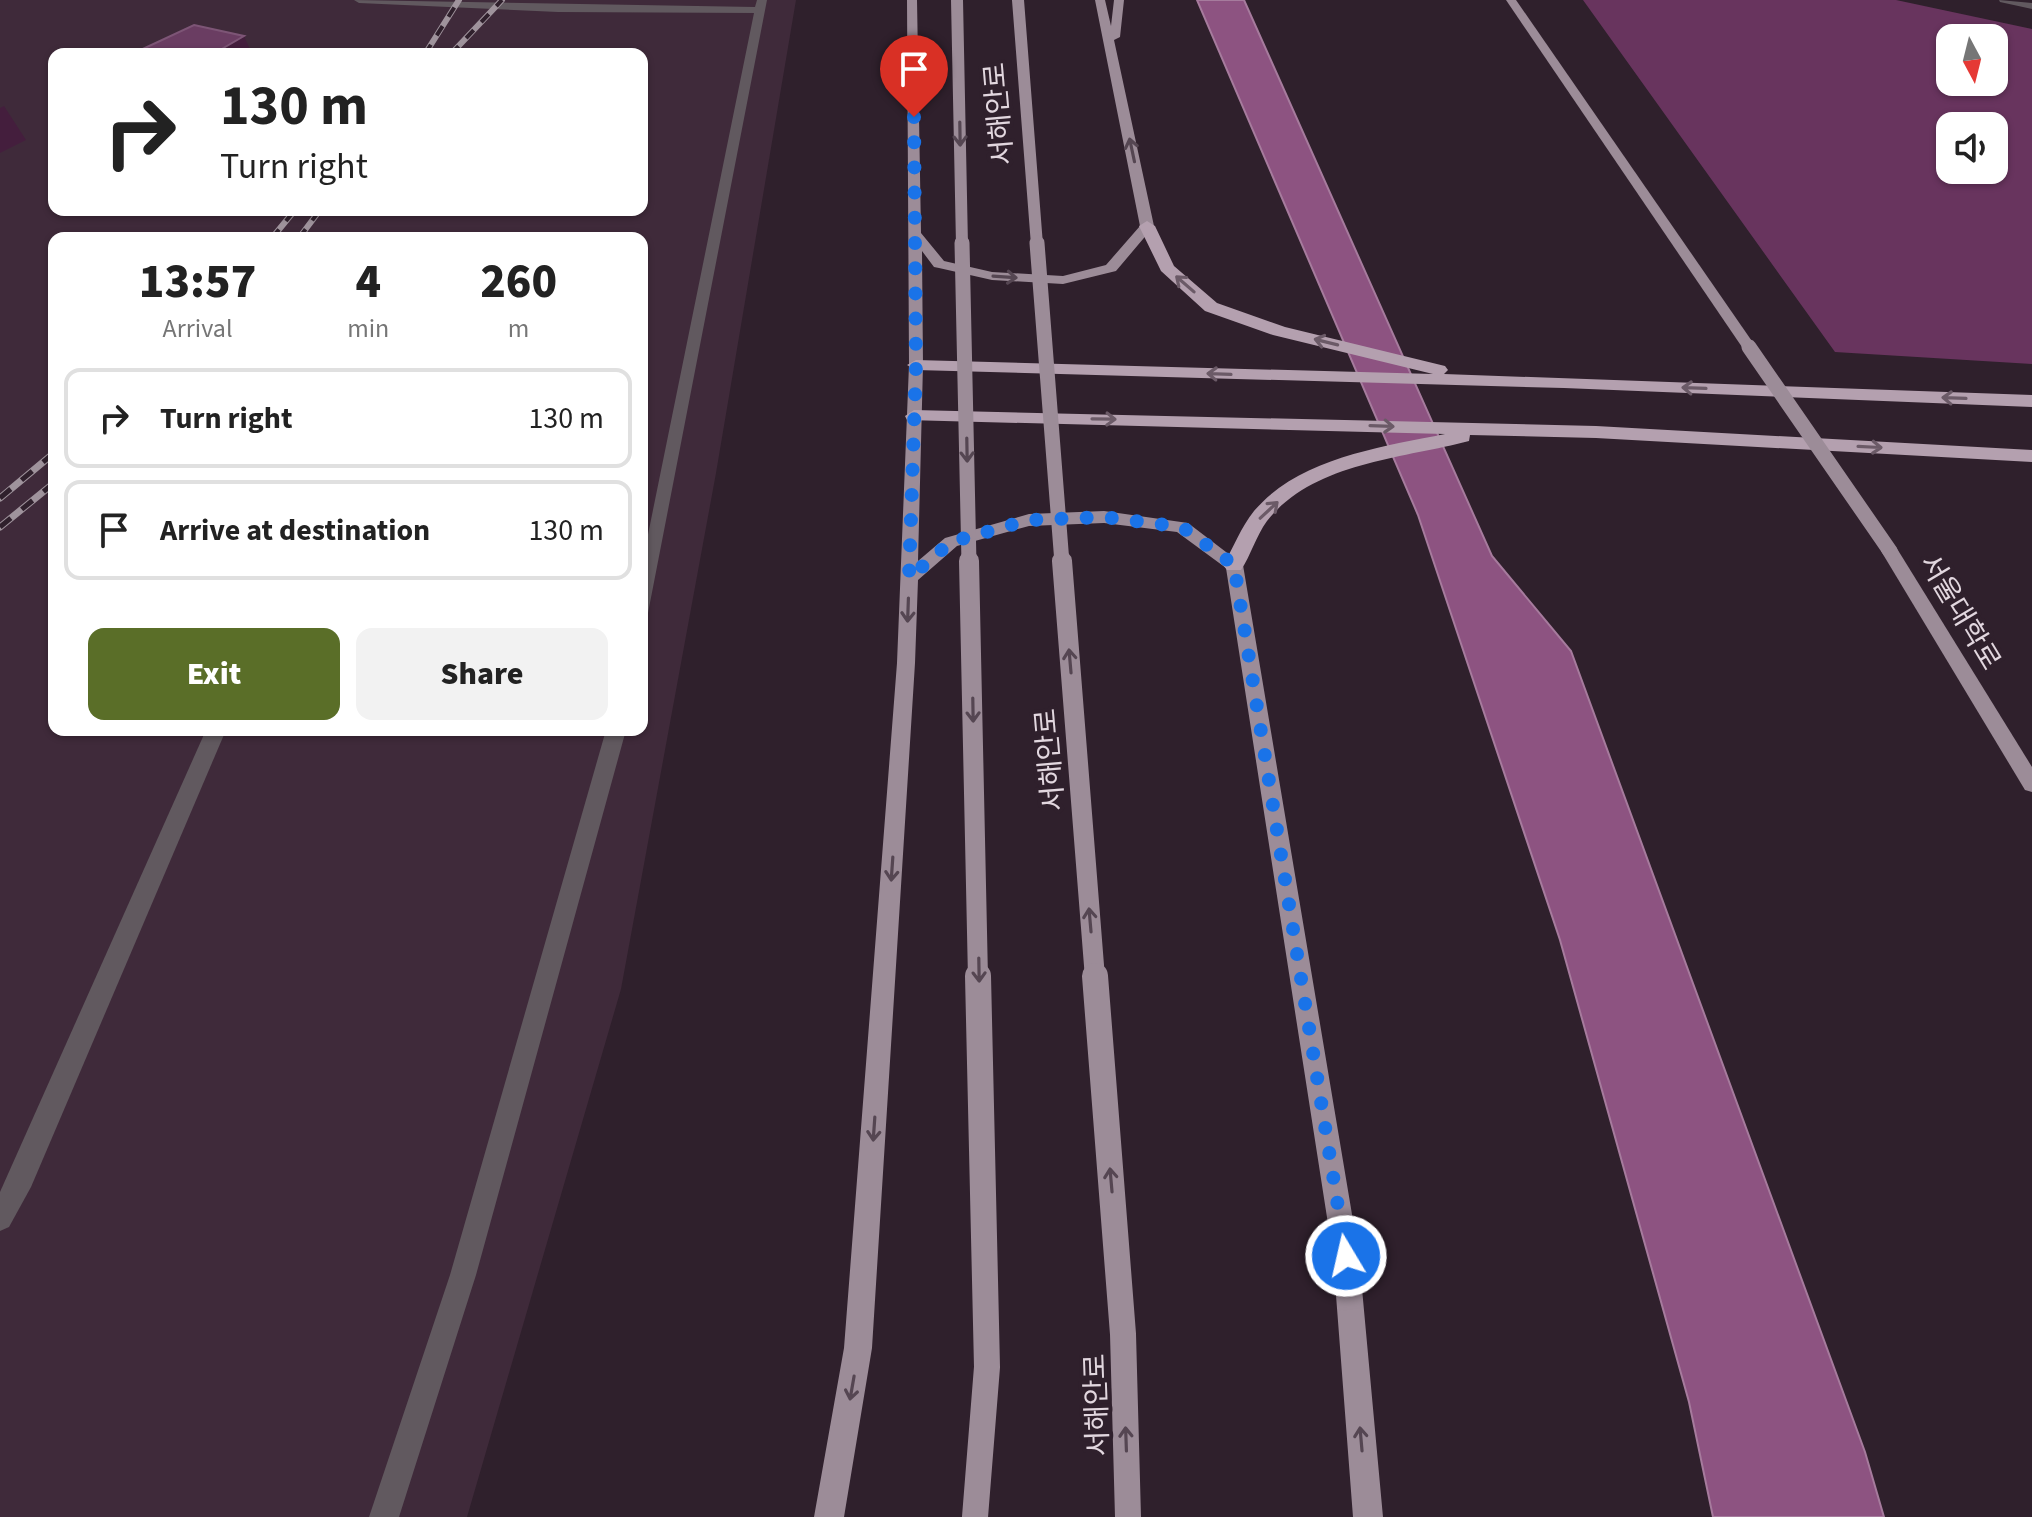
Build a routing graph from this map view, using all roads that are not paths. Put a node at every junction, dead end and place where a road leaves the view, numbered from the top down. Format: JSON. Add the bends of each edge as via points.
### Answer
{"nodes":[{"id":1,"x":359,"y":0,"type":"edge"},
{"id":2,"x":912,"y":0,"type":"edge"},
{"id":3,"x":957,"y":0,"type":"edge"},
{"id":4,"x":1018,"y":0,"type":"edge"},
{"id":5,"x":1100,"y":0,"type":"edge"},
{"id":6,"x":1119,"y":0,"type":"edge"},
{"id":7,"x":1511,"y":0,"type":"edge"},
{"id":8,"x":2004,"y":0,"type":"edge"},
{"id":9,"x":761,"y":5,"type":"edge"},
{"id":10,"x":2032,"y":6,"type":"edge"},
{"id":11,"x":1113,"y":57,"type":"junction"},
{"id":12,"x":1147,"y":226,"type":"junction"},
{"id":13,"x":915,"y":234,"type":"junction"},
{"id":14,"x":916,"y":365,"type":"junction"},
{"id":15,"x":1483,"y":381,"type":"junction"},
{"id":16,"x":2032,"y":401,"type":"edge"},
{"id":17,"x":914,"y":416,"type":"junction"},
{"id":18,"x":1499,"y":429,"type":"junction"},
{"id":19,"x":2032,"y":456,"type":"edge"},
{"id":20,"x":1234,"y":565,"type":"junction"},
{"id":21,"x":648,"y":578,"type":"edge"},
{"id":22,"x":909,"y":578,"type":"junction"},
{"id":23,"x":213,"y":736,"type":"edge"},
{"id":24,"x":614,"y":736,"type":"edge"},
{"id":25,"x":2032,"y":784,"type":"edge"},
{"id":26,"x":0,"y":1218,"type":"edge"},
{"id":27,"x":384,"y":1517,"type":"edge"},
{"id":28,"x":829,"y":1517,"type":"edge"},
{"id":29,"x":975,"y":1517,"type":"edge"},
{"id":30,"x":1128,"y":1517,"type":"edge"},
{"id":31,"x":1368,"y":1517,"type":"edge"}],
"edges":[{"from":1,"to":9,"type":"street","via":[[558,9]]},
{"from":2,"to":13,"type":"main road"},
{"from":3,"to":29,"type":"main road","name":"서해안로","one_way":true,"bridge":true,"via":[[987,1367]]},
{"from":30,"to":4,"type":"main road","name":"서해안로","one_way":true,"bridge":true,"via":[[1123,1334]]},
{"from":5,"to":11,"type":"main road"},
{"from":6,"to":11,"type":"main road"},
{"from":7,"to":25,"type":"main road","name":"서울대학로","bridge":true,"via":[[1890,551]]},
{"from":8,"to":10,"type":"street"},
{"from":9,"to":21,"type":"street"},
{"from":12,"to":11,"type":"main road","one_way":true},
{"from":13,"to":12,"type":"main road","one_way":true,"via":[[939,264],[992,276],[1063,280],[1111,268]]},
{"from":15,"to":12,"type":"highway","one_way":true,"via":[[1279,331],[1211,307],[1167,268]]},
{"from":13,"to":14,"type":"main road"},
{"from":15,"to":14,"type":"highway","one_way":true},
{"from":14,"to":17,"type":"main road"},
{"from":16,"to":15,"type":"highway","one_way":true},
{"from":17,"to":18,"type":"highway","one_way":true},
{"from":17,"to":22,"type":"main road"},
{"from":18,"to":19,"type":"highway","one_way":true},
{"from":20,"to":18,"type":"highway","one_way":true,"via":[[1261,515],[1323,471]]},
{"from":20,"to":22,"type":"main road","via":[[1182,527],[1104,517],[1029,520],[951,542]]},
{"from":31,"to":20,"type":"main road","one_way":true,"via":[[1346,1256]]},
{"from":22,"to":28,"type":"main road","one_way":true,"via":[[858,1348]]},
{"from":23,"to":26,"type":"street"},
{"from":24,"to":27,"type":"street","via":[[463,1275]]}]}
